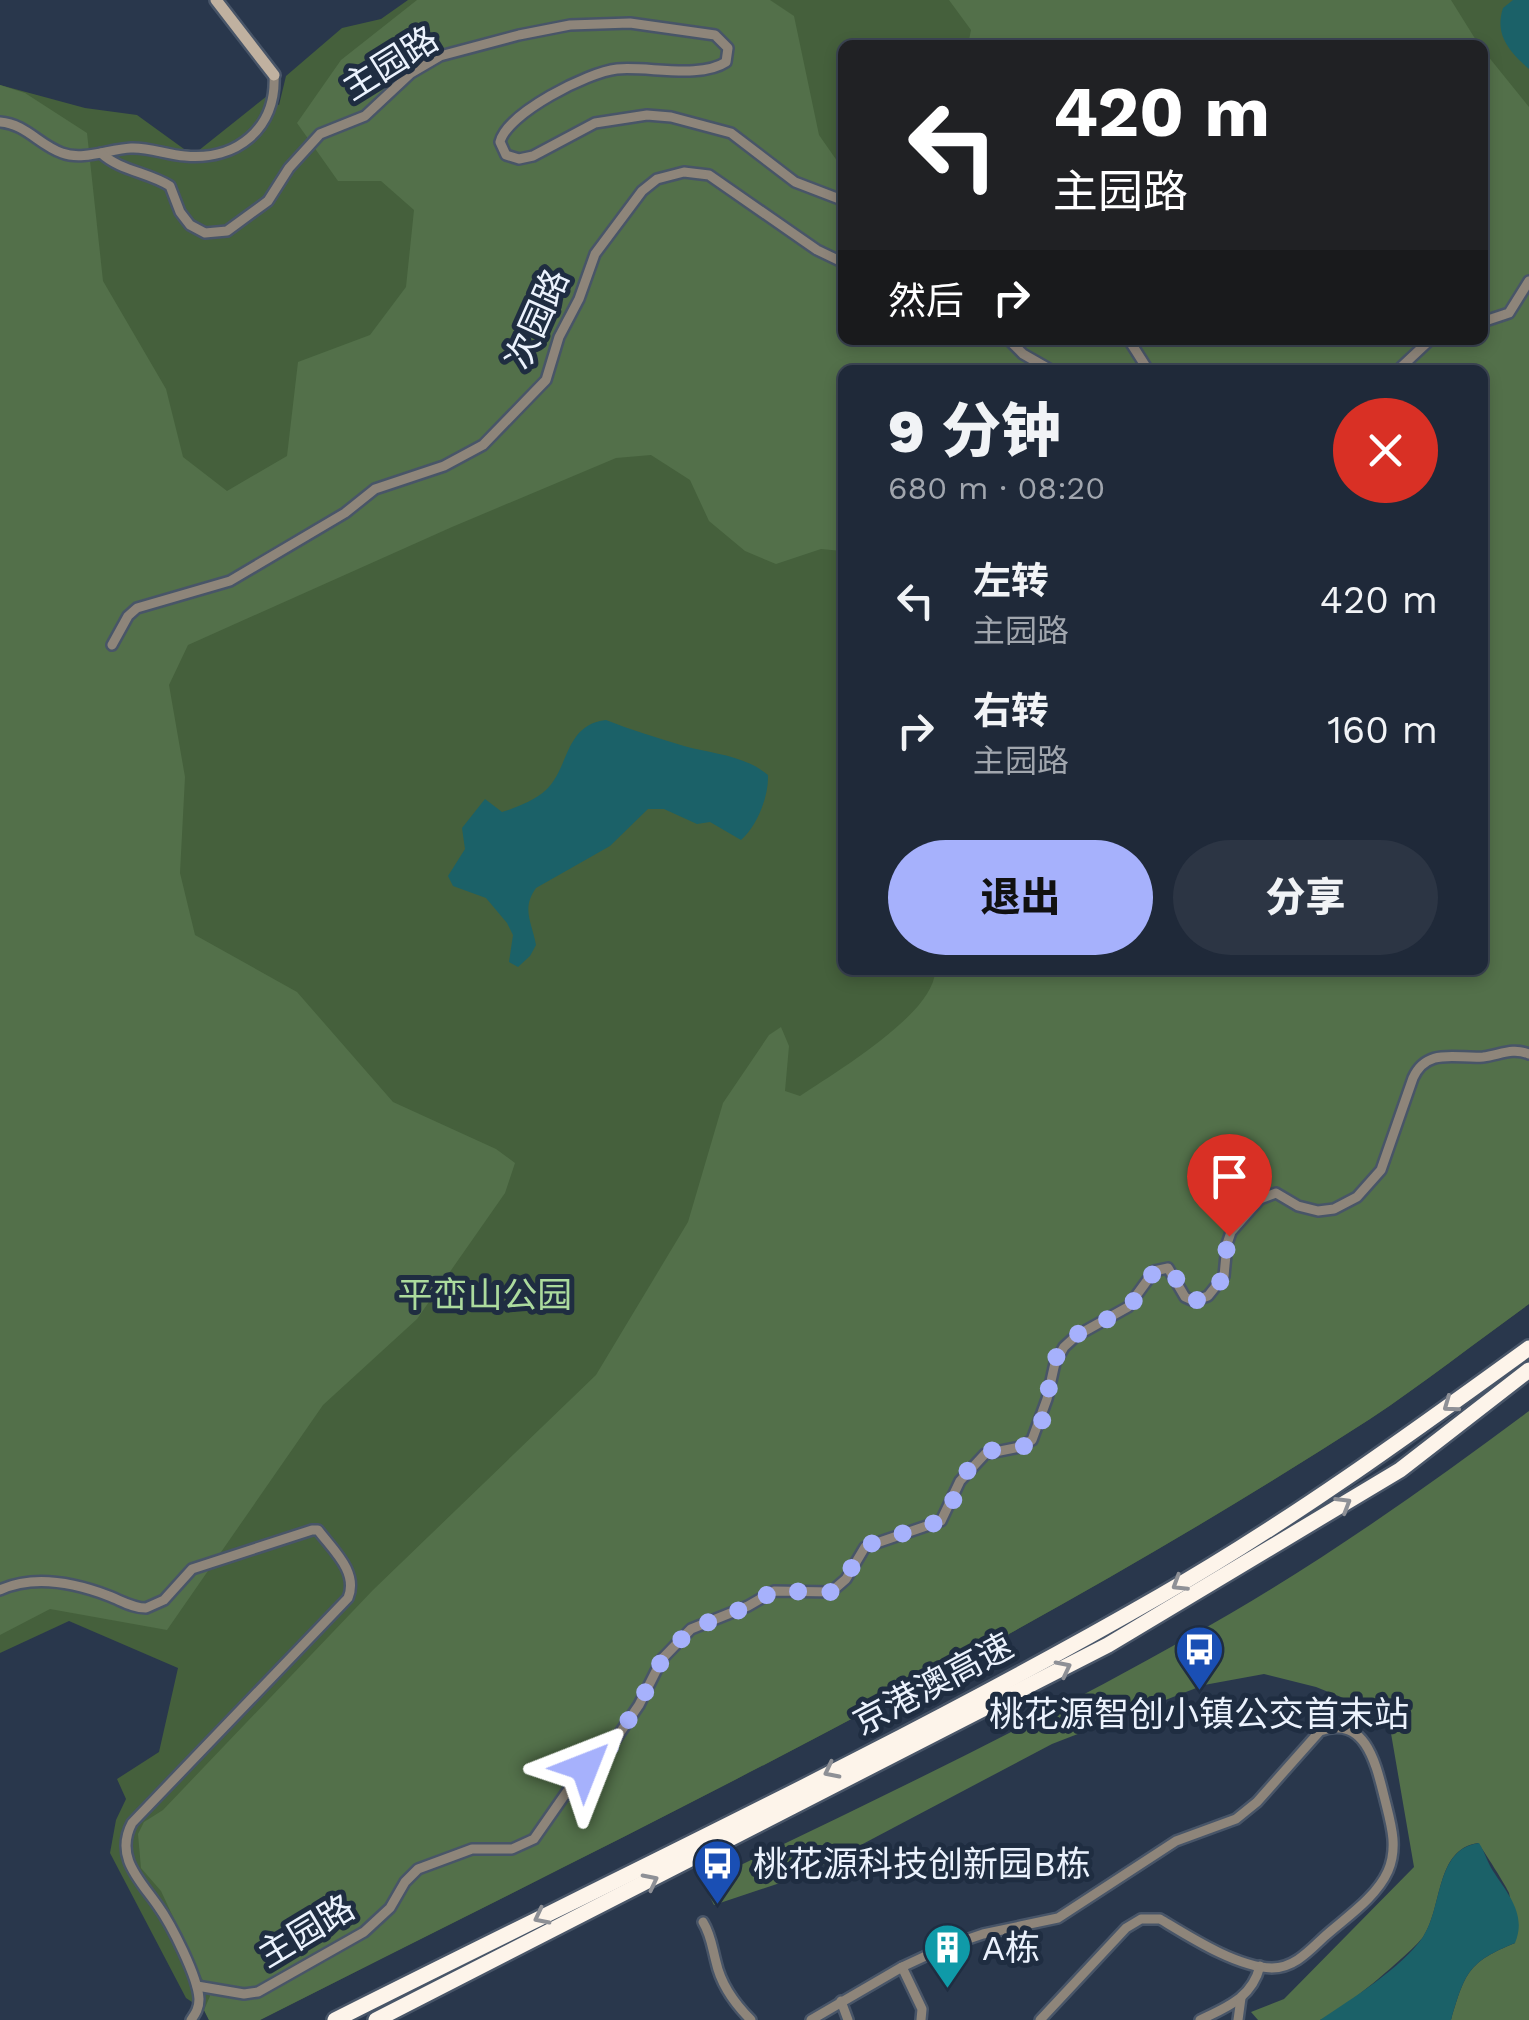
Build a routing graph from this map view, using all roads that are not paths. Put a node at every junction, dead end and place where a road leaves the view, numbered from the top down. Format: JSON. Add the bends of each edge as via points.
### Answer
{"nodes":[{"id":1,"x":216,"y":0,"type":"edge"},
{"id":2,"x":274,"y":75,"type":"joint"},
{"id":3,"x":0,"y":122,"type":"edge"},
{"id":4,"x":101,"y":152,"type":"junction"},
{"id":5,"x":838,"y":198,"type":"edge"},
{"id":6,"x":838,"y":260,"type":"edge"},
{"id":7,"x":1529,"y":281,"type":"edge"},
{"id":8,"x":1488,"y":320,"type":"edge"},
{"id":9,"x":1015,"y":345,"type":"edge"},
{"id":10,"x":1425,"y":345,"type":"edge"},
{"id":11,"x":1043,"y":365,"type":"edge"},
{"id":12,"x":1403,"y":365,"type":"edge"},
{"id":13,"x":112,"y":645,"type":"dead end"},
{"id":14,"x":1529,"y":1054,"type":"edge"},
{"id":15,"x":1529,"y":1348,"type":"edge"},
{"id":16,"x":1529,"y":1370,"type":"edge"},
{"id":17,"x":0,"y":1590,"type":"edge"},
{"id":18,"x":703,"y":1922,"type":"dead end"},
{"id":19,"x":1260,"y":1966,"type":"junction"},
{"id":20,"x":902,"y":1967,"type":"junction"},
{"id":21,"x":197,"y":1986,"type":"junction"},
{"id":22,"x":1242,"y":1998,"type":"junction"},
{"id":23,"x":841,"y":2001,"type":"junction"},
{"id":24,"x":191,"y":2020,"type":"edge"},
{"id":25,"x":335,"y":2020,"type":"edge"},
{"id":26,"x":376,"y":2020,"type":"edge"},
{"id":27,"x":751,"y":2020,"type":"edge"},
{"id":28,"x":811,"y":2020,"type":"edge"},
{"id":29,"x":848,"y":2020,"type":"edge"},
{"id":30,"x":921,"y":2020,"type":"edge"},
{"id":31,"x":1040,"y":2020,"type":"edge"},
{"id":32,"x":1200,"y":2020,"type":"edge"},
{"id":33,"x":1238,"y":2020,"type":"edge"}],
"edges":[{"from":1,"to":2,"type":"street"},
{"from":2,"to":4,"type":"street","name":"主园路","via":[[264,123],[232,150],[202,157],[136,148]]},
{"from":3,"to":4,"type":"street","name":"主园路","via":[[20,126],[66,155]]},
{"from":4,"to":5,"type":"street","name":"主园路","via":[[170,186],[195,229],[222,232],[268,200],[320,134],[365,116],[440,56],[570,25],[630,23],[715,35],[728,48],[726,62],[705,69],[600,72],[508,125],[500,142],[506,155],[533,156],[595,123],[671,117],[731,133],[795,182]]},
{"from":6,"to":13,"type":"street","name":"次园路","via":[[709,175],[657,179],[599,247],[546,380],[482,445],[375,489],[230,582],[136,608]]},
{"from":7,"to":8,"type":"street","via":[[1509,313]]},
{"from":9,"to":11,"type":"street"},
{"from":10,"to":12,"type":"street"},
{"from":14,"to":21,"type":"street","name":"主园路","via":[[1443,1055],[1420,1065],[1371,1183],[1330,1210],[1302,1208],[1276,1193],[1265,1196],[1229,1236],[1224,1276],[1204,1298],[1185,1297],[1168,1268],[1154,1271],[1128,1307],[1060,1350],[1032,1440],[985,1454],[956,1487],[941,1521],[870,1544],[831,1592],[774,1591],[691,1629],[662,1660],[615,1740],[580,1773],[531,1841],[512,1849],[472,1850],[418,1869],[386,1913],[358,1937],[258,1992]]},
{"from":15,"to":25,"type":"highway","name":"京港澳高速","one_way":true,"via":[[1340,1484],[1161,1595],[916,1728]]},
{"from":26,"to":16,"type":"highway","name":"京港澳高速","one_way":true,"via":[[1108,1645],[1400,1470]]},
{"from":17,"to":21,"type":"street","via":[[44,1580],[146,1608],[164,1600],[192,1569],[312,1530],[351,1576],[348,1598],[127,1833],[130,1868],[166,1918]]},
{"from":18,"to":27,"type":"street","via":[[726,1988]]},
{"from":19,"to":20,"type":"street","via":[[1299,1960],[1373,1894],[1388,1872],[1393,1836],[1375,1759],[1350,1730],[1320,1731],[1243,1814],[1166,1847],[1079,1907],[1045,1923],[983,1934]]},
{"from":19,"to":22,"type":"street"},
{"from":19,"to":31,"type":"street","via":[[1160,1919],[1141,1919]]},
{"from":20,"to":23,"type":"street"},
{"from":20,"to":30,"type":"street"},
{"from":21,"to":24,"type":"street"},
{"from":22,"to":32,"type":"street"},
{"from":22,"to":33,"type":"street"},
{"from":23,"to":28,"type":"street"},
{"from":23,"to":29,"type":"street"}]}
